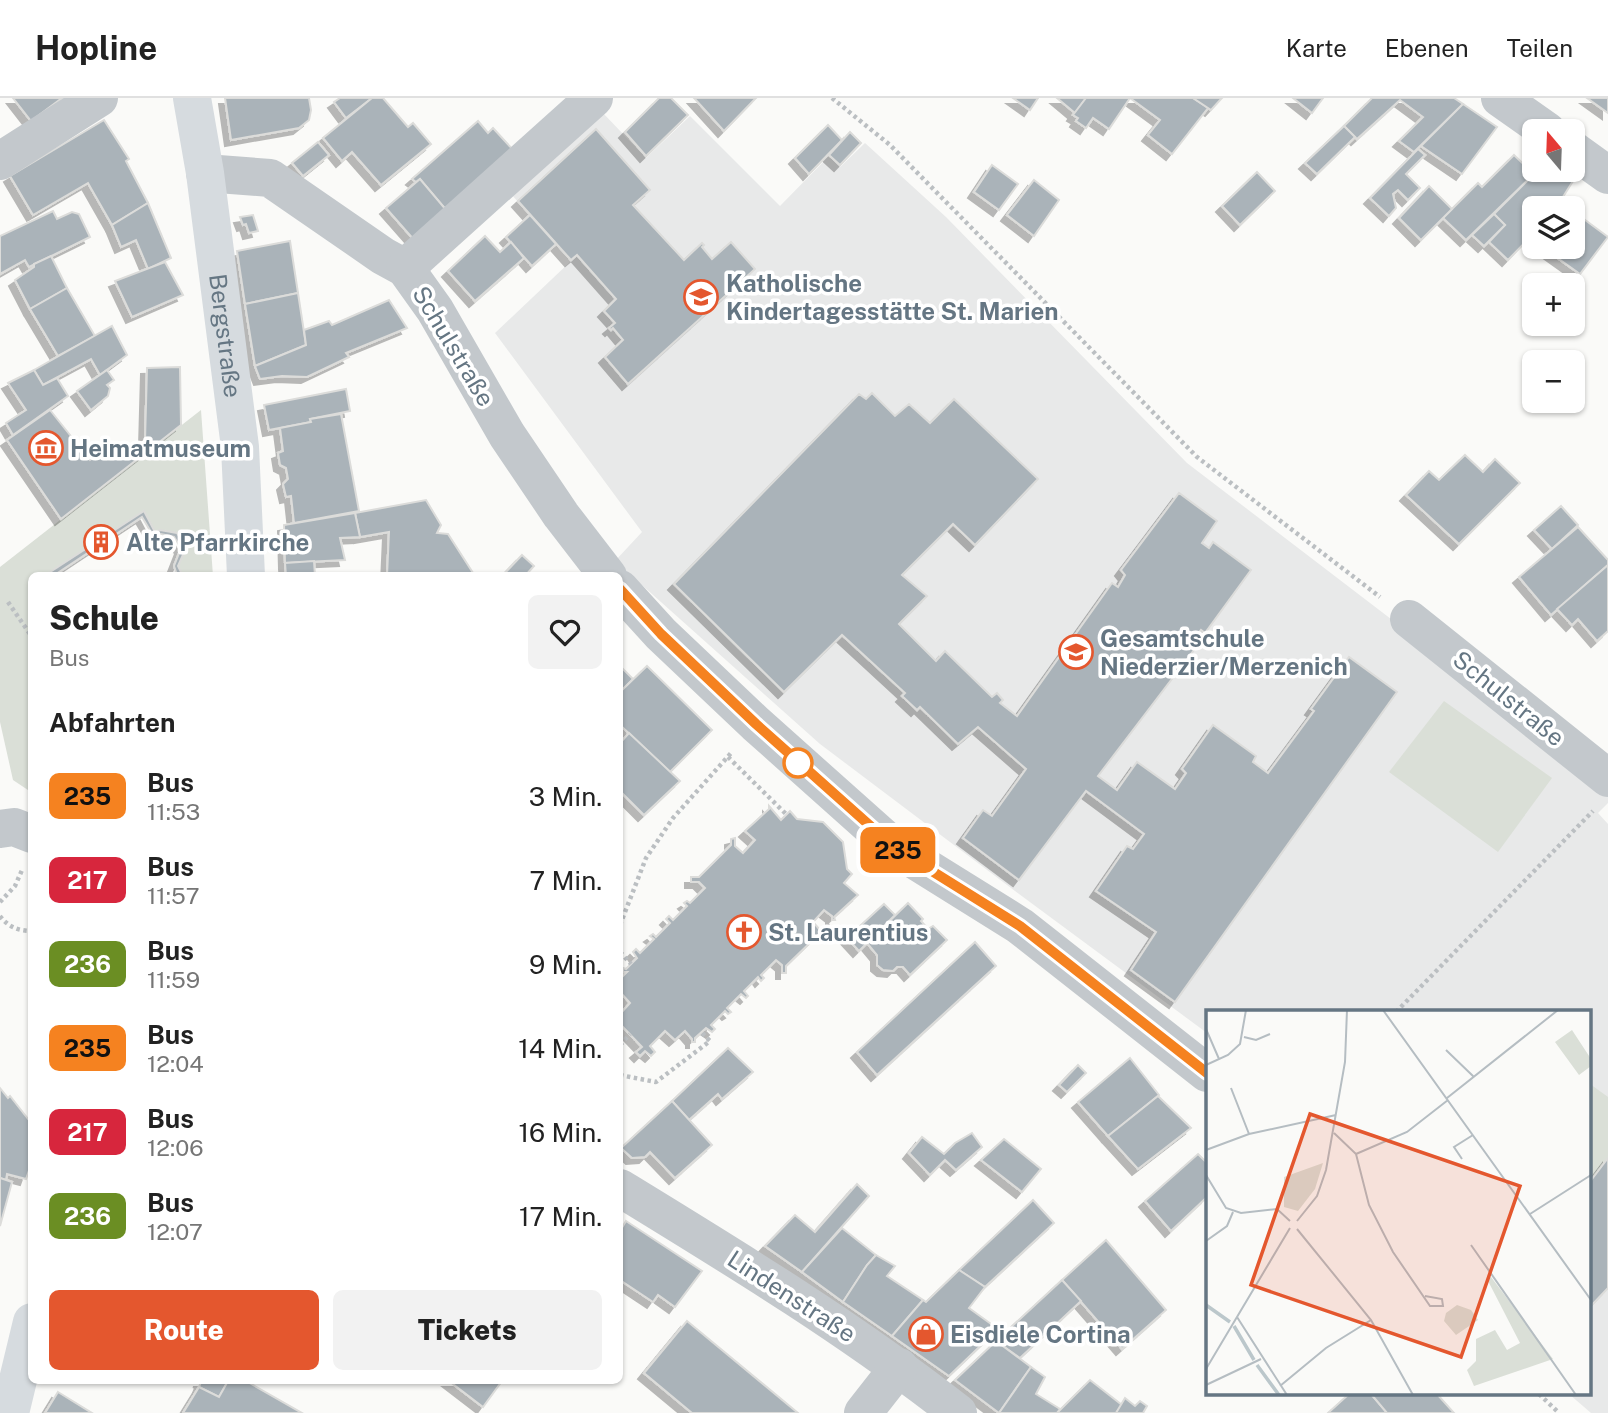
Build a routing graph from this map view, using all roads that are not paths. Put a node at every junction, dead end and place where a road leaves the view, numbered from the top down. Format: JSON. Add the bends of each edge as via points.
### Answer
{"nodes":[{"id":1,"x":99,"y":98,"type":"edge"},
{"id":2,"x":192,"y":98,"type":"edge"},
{"id":3,"x":594,"y":98,"type":"edge"},
{"id":4,"x":1500,"y":98,"type":"edge"},
{"id":5,"x":1530,"y":119,"type":"edge"},
{"id":6,"x":1586,"y":159,"type":"edge"},
{"id":7,"x":0,"y":160,"type":"edge"},
{"id":8,"x":205,"y":173,"type":"junction"},
{"id":9,"x":1608,"y":175,"type":"edge"},
{"id":10,"x":405,"y":268,"type":"junction"},
{"id":11,"x":246,"y":572,"type":"edge"},
{"id":12,"x":605,"y":572,"type":"edge"},
{"id":13,"x":623,"y":592,"type":"edge"},
{"id":14,"x":1409,"y":619,"type":"road end"},
{"id":15,"x":1603,"y":792,"type":"edge"},
{"id":16,"x":0,"y":829,"type":"edge"},
{"id":17,"x":28,"y":832,"type":"edge"},
{"id":18,"x":1206,"y":1072,"type":"edge"},
{"id":19,"x":623,"y":1190,"type":"edge"},
{"id":20,"x":28,"y":1339,"type":"edge"},
{"id":21,"x":899,"y":1367,"type":"junction"},
{"id":22,"x":10,"y":1413,"type":"edge"},
{"id":23,"x":863,"y":1413,"type":"edge"},
{"id":24,"x":958,"y":1413,"type":"edge"}],
"edges":[{"from":1,"to":7,"type":"street"},
{"from":2,"to":8,"type":"street","name":"Bergstraße"},
{"from":3,"to":10,"type":"street"},
{"from":4,"to":5,"type":"street"},
{"from":6,"to":9,"type":"street"},
{"from":8,"to":10,"type":"street","name":"Schulstraße","via":[[270,178]]},
{"from":8,"to":11,"type":"street","name":"Bergstraße","via":[[240,447]]},
{"from":10,"to":12,"type":"street","name":"Schulstraße","via":[[435,310],[507,435]]},
{"from":13,"to":18,"type":"street","via":[[756,724],[895,848],[1020,926]]},
{"from":14,"to":15,"type":"street","name":"Schulstraße"},
{"from":16,"to":17,"type":"street","via":[[14,827]]},
{"from":19,"to":21,"type":"street","name":"Lindenstraße","via":[[761,1274]]},
{"from":20,"to":22,"type":"street"},
{"from":21,"to":23,"type":"street"},
{"from":21,"to":24,"type":"street","name":"Lindenstraße"}]}
